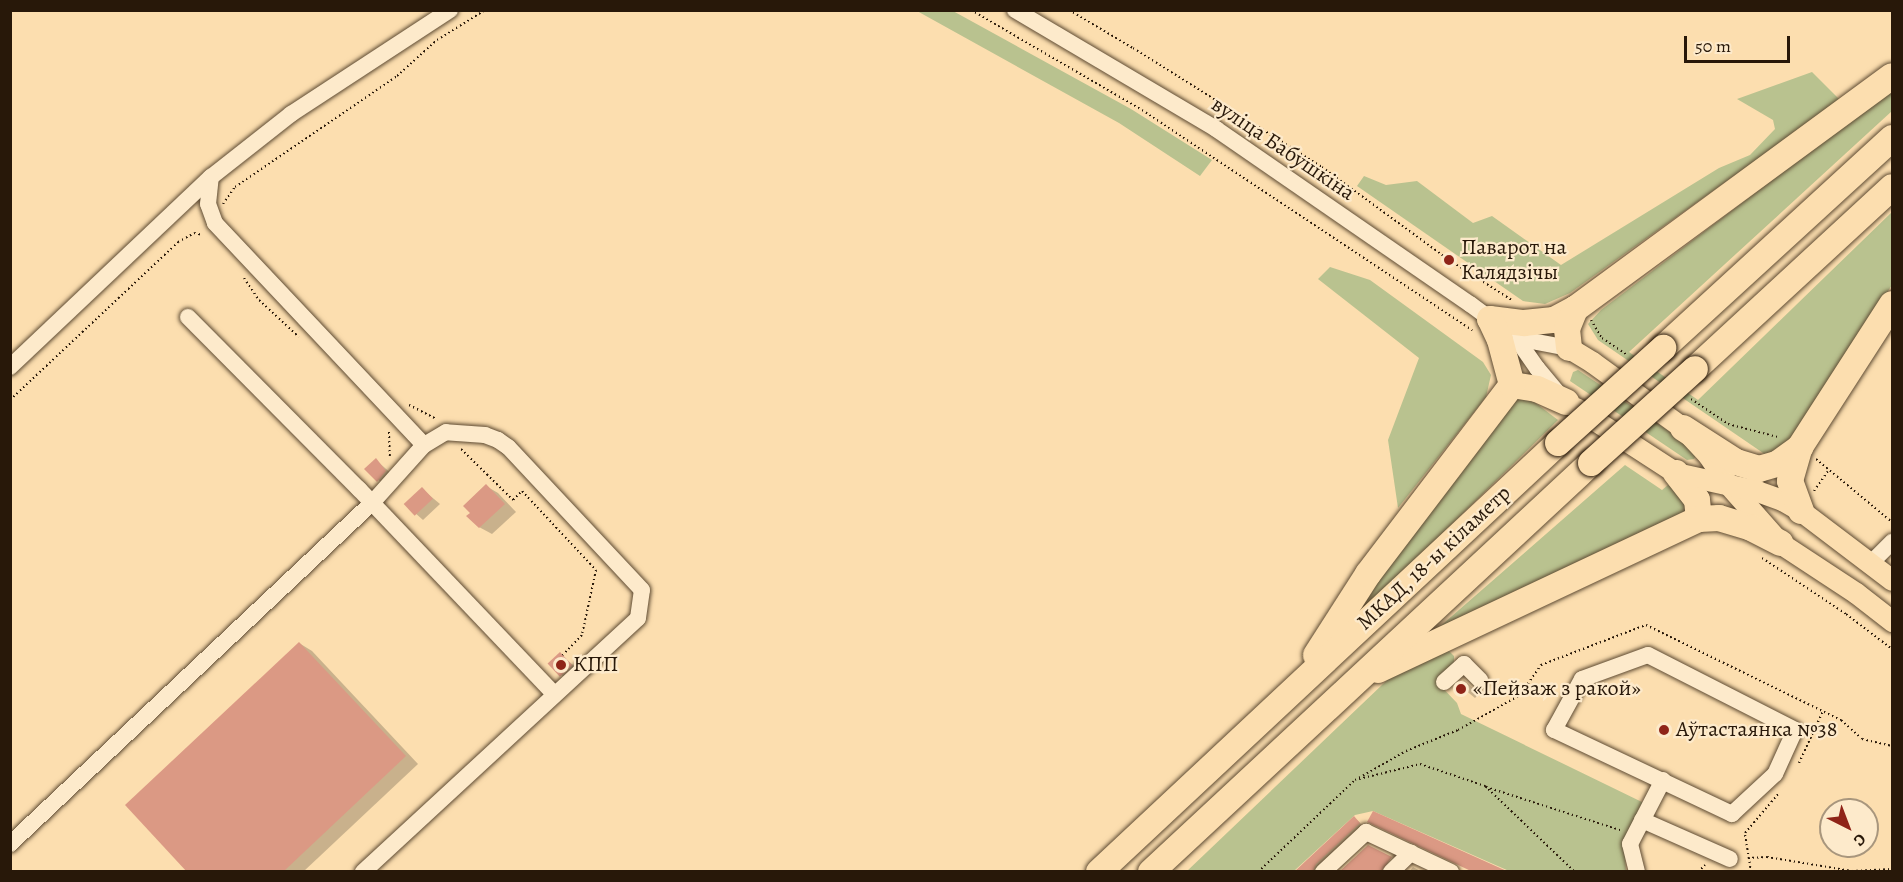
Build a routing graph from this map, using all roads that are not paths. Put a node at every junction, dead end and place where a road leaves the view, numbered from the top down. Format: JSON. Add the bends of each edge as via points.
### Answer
{"nodes":[{"id":1,"x":450,"y":10,"type":"edge"},
{"id":2,"x":1015,"y":10,"type":"edge"},
{"id":3,"x":1893,"y":76,"type":"edge"},
{"id":4,"x":1893,"y":138,"type":"edge"},
{"id":5,"x":211,"y":177,"type":"junction"},
{"id":6,"x":1893,"y":187,"type":"edge"},
{"id":7,"x":1893,"y":304,"type":"edge"},
{"id":8,"x":1575,"y":309,"type":"junction"},
{"id":9,"x":188,"y":317,"type":"dead end"},
{"id":10,"x":1481,"y":324,"type":"junction"},
{"id":11,"x":1516,"y":338,"type":"junction"},
{"id":12,"x":1569,"y":348,"type":"junction"},
{"id":13,"x":10,"y":367,"type":"edge"},
{"id":14,"x":1512,"y":385,"type":"junction"},
{"id":15,"x":1566,"y":402,"type":"junction"},
{"id":16,"x":1683,"y":428,"type":"junction"},
{"id":17,"x":424,"y":445,"type":"junction"},
{"id":18,"x":1807,"y":451,"type":"junction"},
{"id":19,"x":1676,"y":473,"type":"junction"},
{"id":20,"x":1727,"y":483,"type":"junction"},
{"id":21,"x":372,"y":503,"type":"junction"},
{"id":22,"x":1806,"y":504,"type":"junction"},
{"id":23,"x":1699,"y":519,"type":"junction"},
{"id":24,"x":1893,"y":542,"type":"edge"},
{"id":25,"x":1780,"y":543,"type":"junction"},
{"id":26,"x":1870,"y":563,"type":"junction"},
{"id":27,"x":1893,"y":580,"type":"edge"},
{"id":28,"x":1893,"y":621,"type":"edge"},
{"id":29,"x":1452,"y":634,"type":"junction"},
{"id":30,"x":1464,"y":664,"type":"junction"},
{"id":31,"x":1480,"y":680,"type":"dead end"},
{"id":32,"x":1354,"y":682,"type":"junction"},
{"id":33,"x":1444,"y":682,"type":"dead end"},
{"id":34,"x":554,"y":694,"type":"junction"},
{"id":35,"x":1267,"y":712,"type":"junction"},
{"id":36,"x":1663,"y":780,"type":"junction"},
{"id":37,"x":1642,"y":820,"type":"junction"},
{"id":38,"x":10,"y":844,"type":"edge"},
{"id":39,"x":1411,"y":853,"type":"junction"},
{"id":40,"x":1730,"y":859,"type":"road end"},
{"id":41,"x":363,"y":872,"type":"edge"},
{"id":42,"x":1098,"y":872,"type":"edge"},
{"id":43,"x":1151,"y":872,"type":"edge"},
{"id":44,"x":1323,"y":872,"type":"edge"},
{"id":45,"x":1391,"y":872,"type":"edge"},
{"id":46,"x":1451,"y":872,"type":"edge"},
{"id":47,"x":1637,"y":872,"type":"edge"}],
"edges":[{"from":1,"to":5,"type":"street","via":[[291,114]]},
{"from":2,"to":10,"type":"street","name":"вуліца Бабушкіна","via":[[1216,129]]},
{"from":3,"to":8,"type":"highway"},
{"from":4,"to":35,"type":"highway","name":"МКАД, 18-ы кіламетр","bridge":true},
{"from":5,"to":13,"type":"street"},
{"from":5,"to":17,"type":"street","via":[[208,204],[215,223]]},
{"from":6,"to":32,"type":"highway","name":"МКАД, 18-ы кіламетр","bridge":true},
{"from":7,"to":18,"type":"highway"},
{"from":8,"to":10,"type":"highway","via":[[1554,320]]},
{"from":8,"to":12,"type":"highway","via":[[1567,329]]},
{"from":9,"to":21,"type":"street"},
{"from":10,"to":11,"type":"street","name":"вуліца Бабушкіна"},
{"from":10,"to":14,"type":"highway","via":[[1503,350]]},
{"from":11,"to":12,"type":"street","name":"вуліца Бабушкіна"},
{"from":11,"to":15,"type":"street","name":"вуліца Бабушкіна"},
{"from":12,"to":16,"type":"main road"},
{"from":14,"to":15,"type":"highway","via":[[1537,389]]},
{"from":14,"to":35,"type":"highway","via":[[1368,573],[1315,657]]},
{"from":15,"to":19,"type":"main road"},
{"from":16,"to":18,"type":"highway","via":[[1736,462],[1759,469]]},
{"from":16,"to":20,"type":"main road"},
{"from":17,"to":21,"type":"street"},
{"from":17,"to":34,"type":"street","via":[[446,432],[498,440],[642,590],[638,618]]},
{"from":18,"to":22,"type":"highway","via":[[1790,481]]},
{"from":19,"to":20,"type":"main road"},
{"from":19,"to":23,"type":"highway","via":[[1697,500]]},
{"from":20,"to":22,"type":"main road"},
{"from":20,"to":25,"type":"main road"},
{"from":21,"to":34,"type":"street"},
{"from":21,"to":38,"type":"street"},
{"from":22,"to":26,"type":"main road"},
{"from":23,"to":25,"type":"highway","via":[[1719,518]]},
{"from":23,"to":29,"type":"highway"},
{"from":24,"to":26,"type":"street"},
{"from":25,"to":28,"type":"main road"},
{"from":26,"to":27,"type":"main road"},
{"from":29,"to":30,"type":"street"},
{"from":29,"to":32,"type":"highway"},
{"from":30,"to":31,"type":"street"},
{"from":30,"to":33,"type":"street"},
{"from":32,"to":43,"type":"highway","name":"МКАД, 18-ы кіламетр"},
{"from":34,"to":41,"type":"street"},
{"from":35,"to":42,"type":"highway","name":"МКАД, 18-ы кіламетр"},
{"from":36,"to":36,"type":"street","via":[[1732,814],[1774,774],[1795,730],[1648,655],[1582,679],[1554,730]]},
{"from":36,"to":37,"type":"street"},
{"from":37,"to":40,"type":"street"},
{"from":37,"to":47,"type":"street","via":[[1630,844]]},
{"from":39,"to":44,"type":"street","via":[[1366,832]]},
{"from":39,"to":45,"type":"street"},
{"from":39,"to":46,"type":"street"}]}
